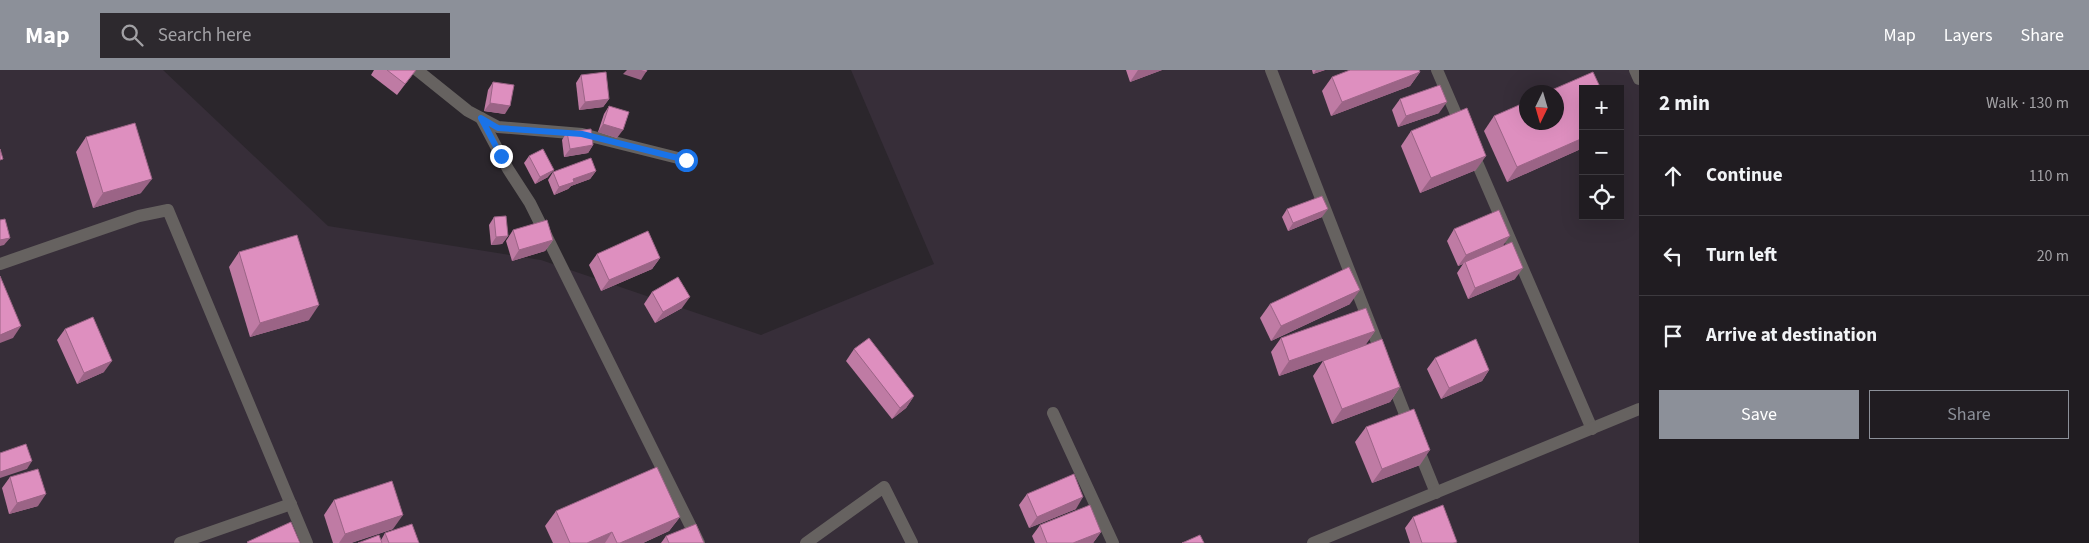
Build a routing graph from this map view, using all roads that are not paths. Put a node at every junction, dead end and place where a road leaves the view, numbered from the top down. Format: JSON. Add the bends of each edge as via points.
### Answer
{"nodes":[{"id":1,"x":417,"y":70,"type":"edge"},
{"id":2,"x":1271,"y":70,"type":"edge"},
{"id":3,"x":1437,"y":70,"type":"edge"},
{"id":4,"x":1635,"y":70,"type":"edge"},
{"id":5,"x":1639,"y":79,"type":"edge"},
{"id":6,"x":481,"y":118,"type":"junction"},
{"id":7,"x":686,"y":160,"type":"dead end"},
{"id":8,"x":0,"y":264,"type":"edge"},
{"id":9,"x":1639,"y":409,"type":"edge"},
{"id":10,"x":1054,"y":413,"type":"dead end"},
{"id":11,"x":1592,"y":429,"type":"junction"},
{"id":12,"x":1436,"y":493,"type":"junction"},
{"id":13,"x":291,"y":504,"type":"junction"},
{"id":14,"x":180,"y":543,"type":"edge"},
{"id":15,"x":307,"y":543,"type":"edge"},
{"id":16,"x":699,"y":543,"type":"edge"},
{"id":17,"x":806,"y":543,"type":"edge"},
{"id":18,"x":912,"y":543,"type":"edge"},
{"id":19,"x":1114,"y":543,"type":"edge"},
{"id":20,"x":1313,"y":543,"type":"edge"}],
"edges":[{"from":1,"to":6,"type":"street"},
{"from":2,"to":12,"type":"street"},
{"from":3,"to":11,"type":"street"},
{"from":4,"to":5,"type":"street"},
{"from":6,"to":7,"type":"street","via":[[498,128],[582,134]]},
{"from":6,"to":16,"type":"street","via":[[530,203]]},
{"from":8,"to":13,"type":"street","via":[[139,216],[168,210]]},
{"from":9,"to":11,"type":"street"},
{"from":10,"to":19,"type":"street"},
{"from":11,"to":12,"type":"street"},
{"from":12,"to":20,"type":"street"},
{"from":13,"to":14,"type":"street"},
{"from":13,"to":15,"type":"street"},
{"from":17,"to":18,"type":"street","via":[[884,487]]}]}
